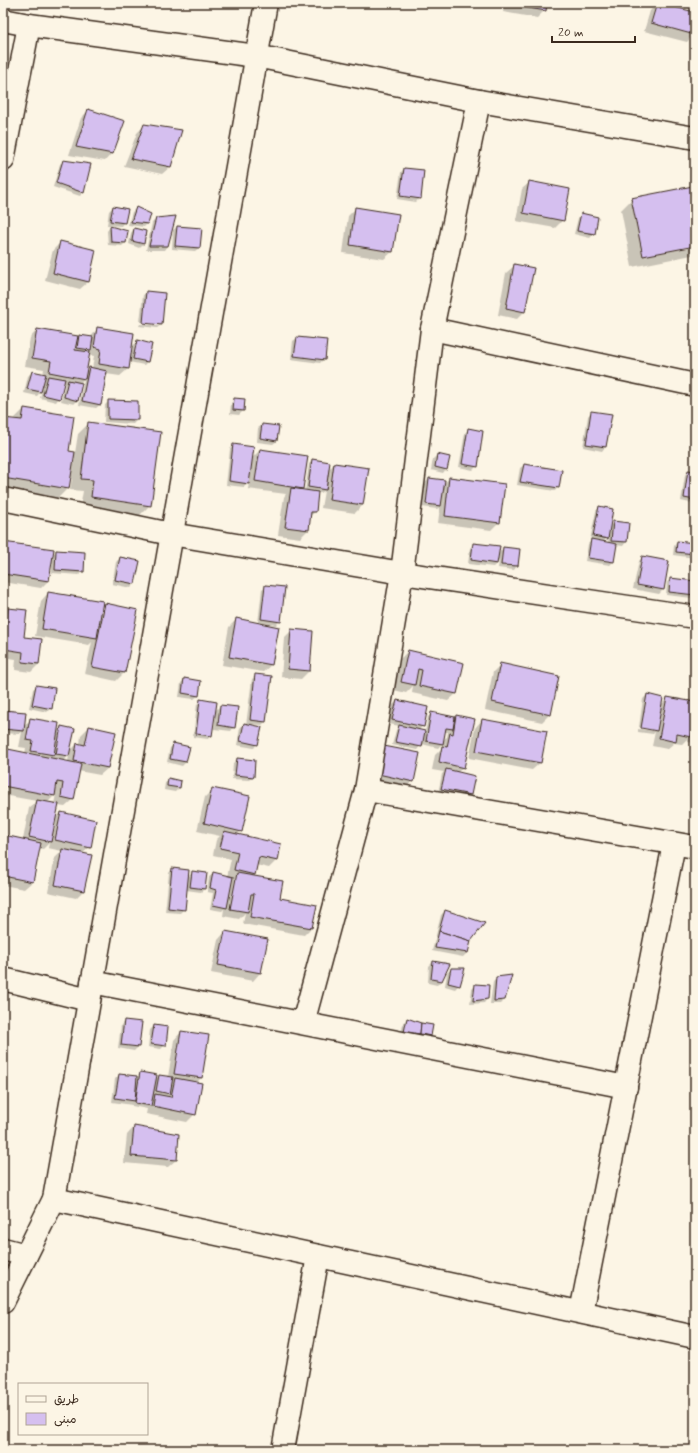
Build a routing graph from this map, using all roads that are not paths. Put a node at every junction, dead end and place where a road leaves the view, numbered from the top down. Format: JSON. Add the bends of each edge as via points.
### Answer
{"nodes":[{"id":1,"x":266,"y":3,"type":"edge"},
{"id":2,"x":3,"y":20,"type":"edge"},
{"id":3,"x":29,"y":25,"type":"junction"},
{"id":4,"x":256,"y":56,"type":"junction"},
{"id":5,"x":479,"y":101,"type":"junction"},
{"id":6,"x":695,"y":138,"type":"edge"},
{"id":7,"x":3,"y":160,"type":"edge"},
{"id":8,"x":432,"y":329,"type":"junction"},
{"id":9,"x":695,"y":385,"type":"edge"},
{"id":10,"x":3,"y":498,"type":"edge"},
{"id":11,"x":171,"y":534,"type":"junction"},
{"id":12,"x":402,"y":573,"type":"junction"},
{"id":13,"x":695,"y":617,"type":"edge"},
{"id":14,"x":366,"y":790,"type":"junction"},
{"id":15,"x":685,"y":846,"type":"edge"},
{"id":16,"x":3,"y":979,"type":"edge"},
{"id":17,"x":91,"y":991,"type":"junction"},
{"id":18,"x":303,"y":1023,"type":"junction"},
{"id":19,"x":626,"y":1087,"type":"junction"},
{"id":20,"x":54,"y":1199,"type":"junction"},
{"id":21,"x":3,"y":1249,"type":"edge"},
{"id":22,"x":26,"y":1255,"type":"junction"},
{"id":23,"x":318,"y":1256,"type":"junction"},
{"id":24,"x":3,"y":1302,"type":"edge"},
{"id":25,"x":581,"y":1312,"type":"junction"},
{"id":26,"x":695,"y":1337,"type":"edge"},
{"id":27,"x":283,"y":1450,"type":"edge"}],
"edges":[{"from":1,"to":4,"type":"street"},
{"from":2,"to":3,"type":"street"},
{"from":3,"to":4,"type":"street"},
{"from":3,"to":7,"type":"street"},
{"from":4,"to":5,"type":"street"},
{"from":4,"to":11,"type":"street"},
{"from":5,"to":6,"type":"street"},
{"from":5,"to":8,"type":"street"},
{"from":8,"to":9,"type":"street"},
{"from":8,"to":12,"type":"street"},
{"from":10,"to":11,"type":"street"},
{"from":11,"to":12,"type":"street"},
{"from":11,"to":17,"type":"street"},
{"from":12,"to":13,"type":"street"},
{"from":12,"to":14,"type":"street"},
{"from":14,"to":15,"type":"street"},
{"from":14,"to":18,"type":"street"},
{"from":15,"to":19,"type":"street"},
{"from":16,"to":17,"type":"street"},
{"from":17,"to":18,"type":"street"},
{"from":17,"to":20,"type":"street"},
{"from":18,"to":19,"type":"street"},
{"from":19,"to":25,"type":"street"},
{"from":20,"to":22,"type":"street"},
{"from":20,"to":23,"type":"street"},
{"from":21,"to":22,"type":"street"},
{"from":22,"to":24,"type":"street"},
{"from":23,"to":25,"type":"street"},
{"from":23,"to":27,"type":"street"},
{"from":25,"to":26,"type":"street"}]}
